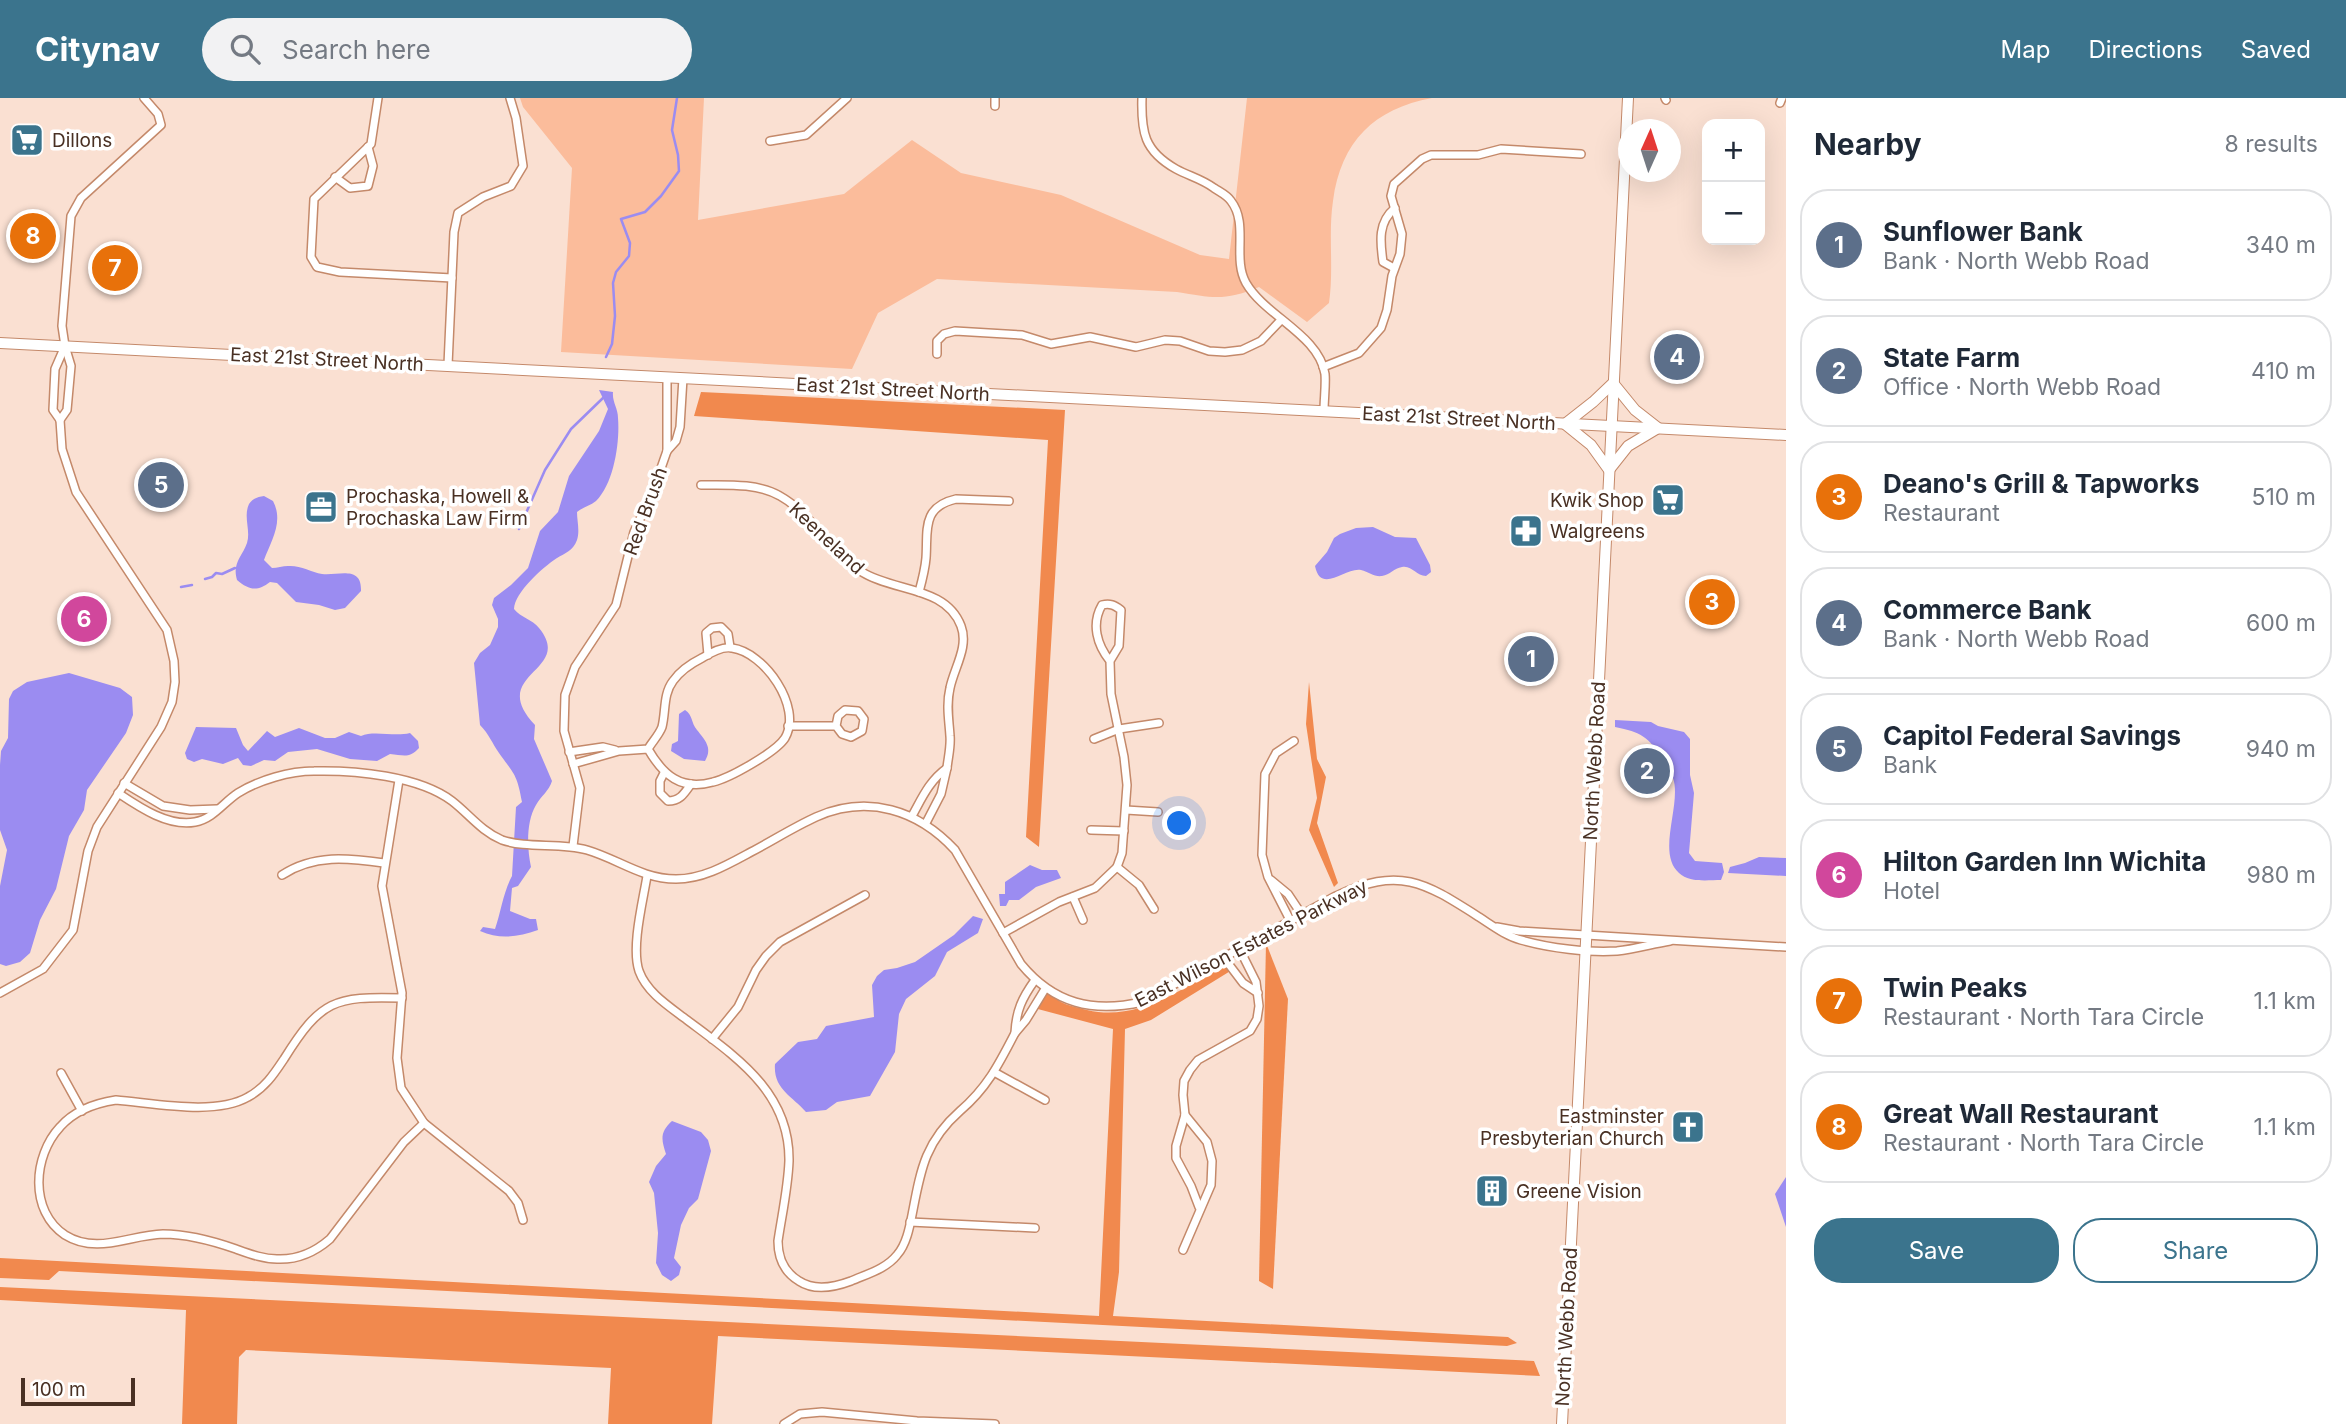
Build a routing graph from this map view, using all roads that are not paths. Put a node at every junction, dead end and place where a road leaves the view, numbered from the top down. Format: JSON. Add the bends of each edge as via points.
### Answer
{"nodes":[{"id":1,"x":144,"y":98,"type":"edge"},
{"id":2,"x":378,"y":98,"type":"edge"},
{"id":3,"x":510,"y":98,"type":"edge"},
{"id":4,"x":847,"y":98,"type":"edge"},
{"id":5,"x":1142,"y":98,"type":"edge"},
{"id":6,"x":1628,"y":98,"type":"edge"},
{"id":7,"x":770,"y":141,"type":"dead end"},
{"id":8,"x":368,"y":147,"type":"junction"},
{"id":9,"x":1581,"y":154,"type":"dead end"},
{"id":10,"x":335,"y":177,"type":"junction"},
{"id":11,"x":1395,"y":208,"type":"junction"},
{"id":12,"x":1394,"y":268,"type":"junction"},
{"id":13,"x":452,"y":278,"type":"junction"},
{"id":14,"x":1281,"y":320,"type":"junction"},
{"id":15,"x":0,"y":343,"type":"edge"},
{"id":16,"x":65,"y":346,"type":"junction"},
{"id":17,"x":937,"y":354,"type":"dead end"},
{"id":18,"x":448,"y":365,"type":"junction"},
{"id":19,"x":1323,"y":368,"type":"junction"},
{"id":20,"x":667,"y":377,"type":"junction"},
{"id":21,"x":683,"y":378,"type":"junction"},
{"id":22,"x":1613,"y":383,"type":"junction"},
{"id":23,"x":1324,"y":411,"type":"junction"},
{"id":24,"x":60,"y":420,"type":"junction"},
{"id":25,"x":1565,"y":424,"type":"junction"},
{"id":26,"x":1611,"y":426,"type":"junction"},
{"id":27,"x":1658,"y":428,"type":"junction"},
{"id":28,"x":1786,"y":435,"type":"edge"},
{"id":29,"x":667,"y":451,"type":"junction"},
{"id":30,"x":1609,"y":470,"type":"junction"},
{"id":31,"x":701,"y":485,"type":"dead end"},
{"id":32,"x":1009,"y":501,"type":"dead end"},
{"id":33,"x":919,"y":592,"type":"junction"},
{"id":34,"x":730,"y":647,"type":"junction"},
{"id":35,"x":708,"y":655,"type":"junction"},
{"id":36,"x":1110,"y":661,"type":"junction"},
{"id":37,"x":1159,"y":723,"type":"dead end"},
{"id":38,"x":788,"y":726,"type":"junction"},
{"id":39,"x":836,"y":726,"type":"junction"},
{"id":40,"x":1119,"y":729,"type":"junction"},
{"id":41,"x":1094,"y":739,"type":"dead end"},
{"id":42,"x":1294,"y":741,"type":"dead end"},
{"id":43,"x":648,"y":750,"type":"junction"},
{"id":44,"x":619,"y":751,"type":"junction"},
{"id":45,"x":569,"y":752,"type":"junction"},
{"id":46,"x":573,"y":764,"type":"junction"},
{"id":47,"x":947,"y":768,"type":"junction"},
{"id":48,"x":664,"y":773,"type":"junction"},
{"id":49,"x":400,"y":780,"type":"junction"},
{"id":50,"x":124,"y":783,"type":"junction"},
{"id":51,"x":691,"y":784,"type":"junction"},
{"id":52,"x":118,"y":793,"type":"junction"},
{"id":53,"x":217,"y":809,"type":"junction"},
{"id":54,"x":1126,"y":810,"type":"junction"},
{"id":55,"x":1158,"y":811,"type":"dead end"},
{"id":56,"x":912,"y":816,"type":"junction"},
{"id":57,"x":926,"y":823,"type":"junction"},
{"id":58,"x":1091,"y":830,"type":"dead end"},
{"id":59,"x":1124,"y":831,"type":"junction"},
{"id":60,"x":573,"y":846,"type":"junction"},
{"id":61,"x":384,"y":863,"type":"junction"},
{"id":62,"x":1117,"y":867,"type":"junction"},
{"id":63,"x":282,"y":875,"type":"dead end"},
{"id":64,"x":647,"y":876,"type":"junction"},
{"id":65,"x":1268,"y":877,"type":"junction"},
{"id":66,"x":865,"y":895,"type":"dead end"},
{"id":67,"x":1073,"y":897,"type":"junction"},
{"id":68,"x":1154,"y":909,"type":"dead end"},
{"id":69,"x":1302,"y":915,"type":"junction"},
{"id":70,"x":1083,"y":920,"type":"dead end"},
{"id":71,"x":1291,"y":922,"type":"junction"},
{"id":72,"x":1493,"y":926,"type":"junction"},
{"id":73,"x":1003,"y":933,"type":"junction"},
{"id":74,"x":1585,"y":934,"type":"junction"},
{"id":75,"x":1670,"y":941,"type":"junction"},
{"id":76,"x":1786,"y":947,"type":"edge"},
{"id":77,"x":1240,"y":950,"type":"junction"},
{"id":78,"x":1584,"y":950,"type":"junction"},
{"id":79,"x":1224,"y":958,"type":"junction"},
{"id":80,"x":1035,"y":980,"type":"junction"},
{"id":81,"x":1045,"y":989,"type":"junction"},
{"id":82,"x":0,"y":993,"type":"edge"},
{"id":83,"x":1258,"y":994,"type":"junction"},
{"id":84,"x":402,"y":998,"type":"junction"},
{"id":85,"x":1015,"y":1033,"type":"junction"},
{"id":86,"x":712,"y":1039,"type":"junction"},
{"id":87,"x":994,"y":1072,"type":"junction"},
{"id":88,"x":61,"y":1073,"type":"dead end"},
{"id":89,"x":1045,"y":1100,"type":"dead end"},
{"id":90,"x":82,"y":1111,"type":"junction"},
{"id":91,"x":1185,"y":1115,"type":"junction"},
{"id":92,"x":424,"y":1123,"type":"junction"},
{"id":93,"x":1199,"y":1207,"type":"junction"},
{"id":94,"x":523,"y":1220,"type":"dead end"},
{"id":95,"x":910,"y":1222,"type":"junction"},
{"id":96,"x":1035,"y":1227,"type":"dead end"},
{"id":97,"x":1183,"y":1250,"type":"dead end"},
{"id":98,"x":785,"y":1423,"type":"edge"},
{"id":99,"x":995,"y":1424,"type":"edge"},
{"id":100,"x":1562,"y":1424,"type":"edge"}],
"edges":[{"from":1,"to":16,"type":"street","via":[[161,125],[81,198],[71,216],[62,326]]},
{"from":2,"to":8,"type":"street"},
{"from":3,"to":13,"type":"street","via":[[523,166],[511,186],[458,213]]},
{"from":4,"to":7,"type":"street","via":[[806,135]]},
{"from":5,"to":14,"type":"street","via":[[1141,126],[1152,150],[1230,199],[1239,215],[1245,281]]},
{"from":6,"to":22,"type":"main road","name":"North Webb Road"},
{"from":8,"to":10,"type":"street"},
{"from":8,"to":10,"type":"street","via":[[373,166],[368,186],[350,188]]},
{"from":9,"to":11,"type":"street","via":[[1501,149],[1478,155],[1431,155],[1394,184]]},
{"from":10,"to":13,"type":"street","via":[[314,199],[311,257],[319,268]]},
{"from":11,"to":12,"type":"street","via":[[1402,234]]},
{"from":11,"to":12,"type":"street","via":[[1384,217],[1380,242],[1383,262]]},
{"from":12,"to":19,"type":"street","via":[[1381,328],[1359,353]]},
{"from":13,"to":18,"type":"street"},
{"from":14,"to":17,"type":"street","via":[[1261,341],[1225,352],[1180,341],[1136,347],[1090,337],[1051,344],[1022,335],[955,331],[937,341]]},
{"from":14,"to":19,"type":"street","via":[[1317,352]]},
{"from":15,"to":16,"type":"main road","name":"East 21st Street North"},
{"from":16,"to":18,"type":"main road","name":"East 21st Street North"},
{"from":16,"to":24,"type":"street","via":[[71,366],[67,410]]},
{"from":16,"to":24,"type":"street","via":[[55,369],[53,410]]},
{"from":18,"to":20,"type":"main road","name":"East 21st Street North"},
{"from":19,"to":23,"type":"street"},
{"from":20,"to":21,"type":"main road","name":"East 21st Street North"},
{"from":20,"to":29,"type":"street","name":"Red Brush"},
{"from":21,"to":23,"type":"main road","name":"East 21st Street North"},
{"from":21,"to":29,"type":"street","name":"Red Brush","via":[[680,427]]},
{"from":22,"to":25,"type":"main road"},
{"from":22,"to":26,"type":"main road","name":"North Webb Road"},
{"from":22,"to":27,"type":"main road","via":[[1634,409]]},
{"from":23,"to":25,"type":"main road","name":"East 21st Street North"},
{"from":24,"to":50,"type":"street","via":[[62,449],[76,492],[167,630],[174,662],[172,702]]},
{"from":25,"to":26,"type":"main road","name":"East 21st Street North"},
{"from":25,"to":30,"type":"main road","via":[[1591,445]]},
{"from":26,"to":27,"type":"main road","name":"East 21st Street North"},
{"from":26,"to":30,"type":"main road","name":"North Webb Road"},
{"from":27,"to":28,"type":"main road","name":"East 21st Street North"},
{"from":27,"to":30,"type":"main road","via":[[1628,446]]},
{"from":29,"to":45,"type":"street","name":"Red Brush","via":[[634,531],[616,605],[570,680],[563,713]]},
{"from":30,"to":74,"type":"main road","name":"North Webb Road"},
{"from":31,"to":33,"type":"street","name":"Keeneland","via":[[757,488],[778,494],[809,517],[860,571]]},
{"from":32,"to":33,"type":"street","via":[[956,499],[934,509],[926,528]]},
{"from":33,"to":47,"type":"street","name":"Keeneland","via":[[942,600],[962,630],[964,643],[947,706]]},
{"from":34,"to":35,"type":"street"},
{"from":34,"to":35,"type":"street","via":[[728,634],[721,627],[712,628],[706,633]]},
{"from":34,"to":38,"type":"street","via":[[747,652],[769,671],[787,703]]},
{"from":35,"to":43,"type":"street","via":[[674,679],[666,696],[661,730]]},
{"from":36,"to":36,"type":"street","via":[[1122,627],[1121,610],[1107,604],[1098,612],[1097,638]]},
{"from":36,"to":40,"type":"street"},
{"from":37,"to":40,"type":"street"},
{"from":38,"to":39,"type":"street"},
{"from":38,"to":51,"type":"street","via":[[784,740],[759,759],[713,782]]},
{"from":39,"to":39,"type":"street","via":[[845,710],[858,711],[864,719],[862,731],[851,737]]},
{"from":40,"to":41,"type":"street"},
{"from":40,"to":54,"type":"street"},
{"from":42,"to":65,"type":"street","via":[[1276,753],[1265,774],[1262,855]]},
{"from":43,"to":44,"type":"street"},
{"from":43,"to":48,"type":"street"},
{"from":44,"to":45,"type":"street","via":[[603,747]]},
{"from":44,"to":46,"type":"street"},
{"from":45,"to":46,"type":"street","name":"Red Brush"},
{"from":46,"to":60,"type":"street","name":"Red Brush","via":[[579,788]]},
{"from":47,"to":56,"type":"street","via":[[928,786]]},
{"from":47,"to":57,"type":"street","name":"Keeneland","via":[[941,794]]},
{"from":48,"to":51,"type":"street"},
{"from":48,"to":51,"type":"street","via":[[660,793],[668,801],[676,801]]},
{"from":49,"to":53,"type":"street","name":"East Wilson Estates Parkway","via":[[360,773],[292,773],[239,792]]},
{"from":49,"to":60,"type":"street","name":"East Wilson Estates Parkway","via":[[452,801],[482,829],[507,841]]},
{"from":49,"to":61,"type":"street"},
{"from":50,"to":52,"type":"street"},
{"from":50,"to":53,"type":"street","via":[[163,806]]},
{"from":52,"to":53,"type":"street","name":"East Wilson Estates Parkway","via":[[145,810],[186,823],[210,817]]},
{"from":52,"to":82,"type":"street","via":[[88,850],[73,930],[43,969]]},
{"from":54,"to":55,"type":"street"},
{"from":54,"to":59,"type":"street"},
{"from":56,"to":57,"type":"street","name":"East Wilson Estates Parkway"},
{"from":56,"to":64,"type":"street","name":"East Wilson Estates Parkway","via":[[875,807],[835,811],[714,871],[680,879]]},
{"from":57,"to":73,"type":"street","name":"East Wilson Estates Parkway","via":[[955,850]]},
{"from":58,"to":59,"type":"street"},
{"from":59,"to":62,"type":"street"},
{"from":60,"to":64,"type":"street","name":"East Wilson Estates Parkway"},
{"from":61,"to":63,"type":"street","via":[[327,859]]},
{"from":61,"to":84,"type":"street","via":[[384,905]]},
{"from":62,"to":67,"type":"street","via":[[1095,888]]},
{"from":62,"to":68,"type":"street","via":[[1139,885]]},
{"from":64,"to":86,"type":"street","via":[[638,969],[656,995]]},
{"from":65,"to":69,"type":"street","via":[[1288,894]]},
{"from":65,"to":71,"type":"street"},
{"from":66,"to":86,"type":"street","via":[[780,942],[756,970],[738,1007]]},
{"from":67,"to":70,"type":"street"},
{"from":67,"to":73,"type":"street"},
{"from":69,"to":71,"type":"street","name":"East Wilson Estates Parkway"},
{"from":69,"to":72,"type":"street","name":"East Wilson Estates Parkway","via":[[1359,886],[1394,879],[1436,890]]},
{"from":71,"to":77,"type":"street","name":"East Wilson Estates Parkway"},
{"from":72,"to":74,"type":"street","name":"East Wilson Estates Parkway"},
{"from":72,"to":78,"type":"street","name":"East Wilson Estates Parkway","via":[[1521,940]]},
{"from":73,"to":80,"type":"street","name":"East Wilson Estates Parkway"},
{"from":74,"to":75,"type":"street","name":"East Wilson Estates Parkway"},
{"from":74,"to":78,"type":"main road","name":"North Webb Road"},
{"from":75,"to":76,"type":"street"},
{"from":75,"to":78,"type":"street","name":"East Wilson Estates Parkway","via":[[1617,951]]},
{"from":77,"to":79,"type":"street","name":"East Wilson Estates Parkway"},
{"from":77,"to":83,"type":"street"},
{"from":78,"to":100,"type":"main road","name":"North Webb Road"},
{"from":79,"to":81,"type":"street","name":"East Wilson Estates Parkway","via":[[1142,1002],[1121,1007],[1078,1003]]},
{"from":79,"to":83,"type":"street"},
{"from":80,"to":81,"type":"street","name":"East Wilson Estates Parkway"},
{"from":80,"to":85,"type":"street","via":[[1020,1004]]},
{"from":81,"to":85,"type":"street"},
{"from":83,"to":91,"type":"street","via":[[1257,1019],[1250,1031],[1198,1060],[1190,1070],[1184,1081]]},
{"from":84,"to":90,"type":"street","via":[[355,998],[326,1008],[300,1034],[271,1079],[232,1104],[215,1107],[116,1100]]},
{"from":84,"to":92,"type":"street","via":[[397,1073],[401,1088]]},
{"from":85,"to":87,"type":"street"},
{"from":86,"to":95,"type":"street","via":[[764,1085],[782,1117],[789,1159],[778,1253],[796,1279],[827,1287],[879,1269],[899,1253]]},
{"from":87,"to":89,"type":"street"},
{"from":87,"to":95,"type":"street","via":[[975,1098],[939,1132],[927,1152]]},
{"from":88,"to":90,"type":"street"},
{"from":90,"to":92,"type":"street","via":[[51,1138],[38,1177],[41,1203],[63,1234],[93,1245],[179,1235],[259,1257],[293,1258],[319,1248]]},
{"from":91,"to":93,"type":"street","via":[[1176,1158]]},
{"from":91,"to":93,"type":"street","via":[[1206,1142],[1212,1161],[1211,1185]]},
{"from":92,"to":94,"type":"street","via":[[509,1191]]},
{"from":93,"to":97,"type":"street"},
{"from":95,"to":96,"type":"street"},
{"from":98,"to":99,"type":"street","via":[[800,1414],[822,1412]]}]}
